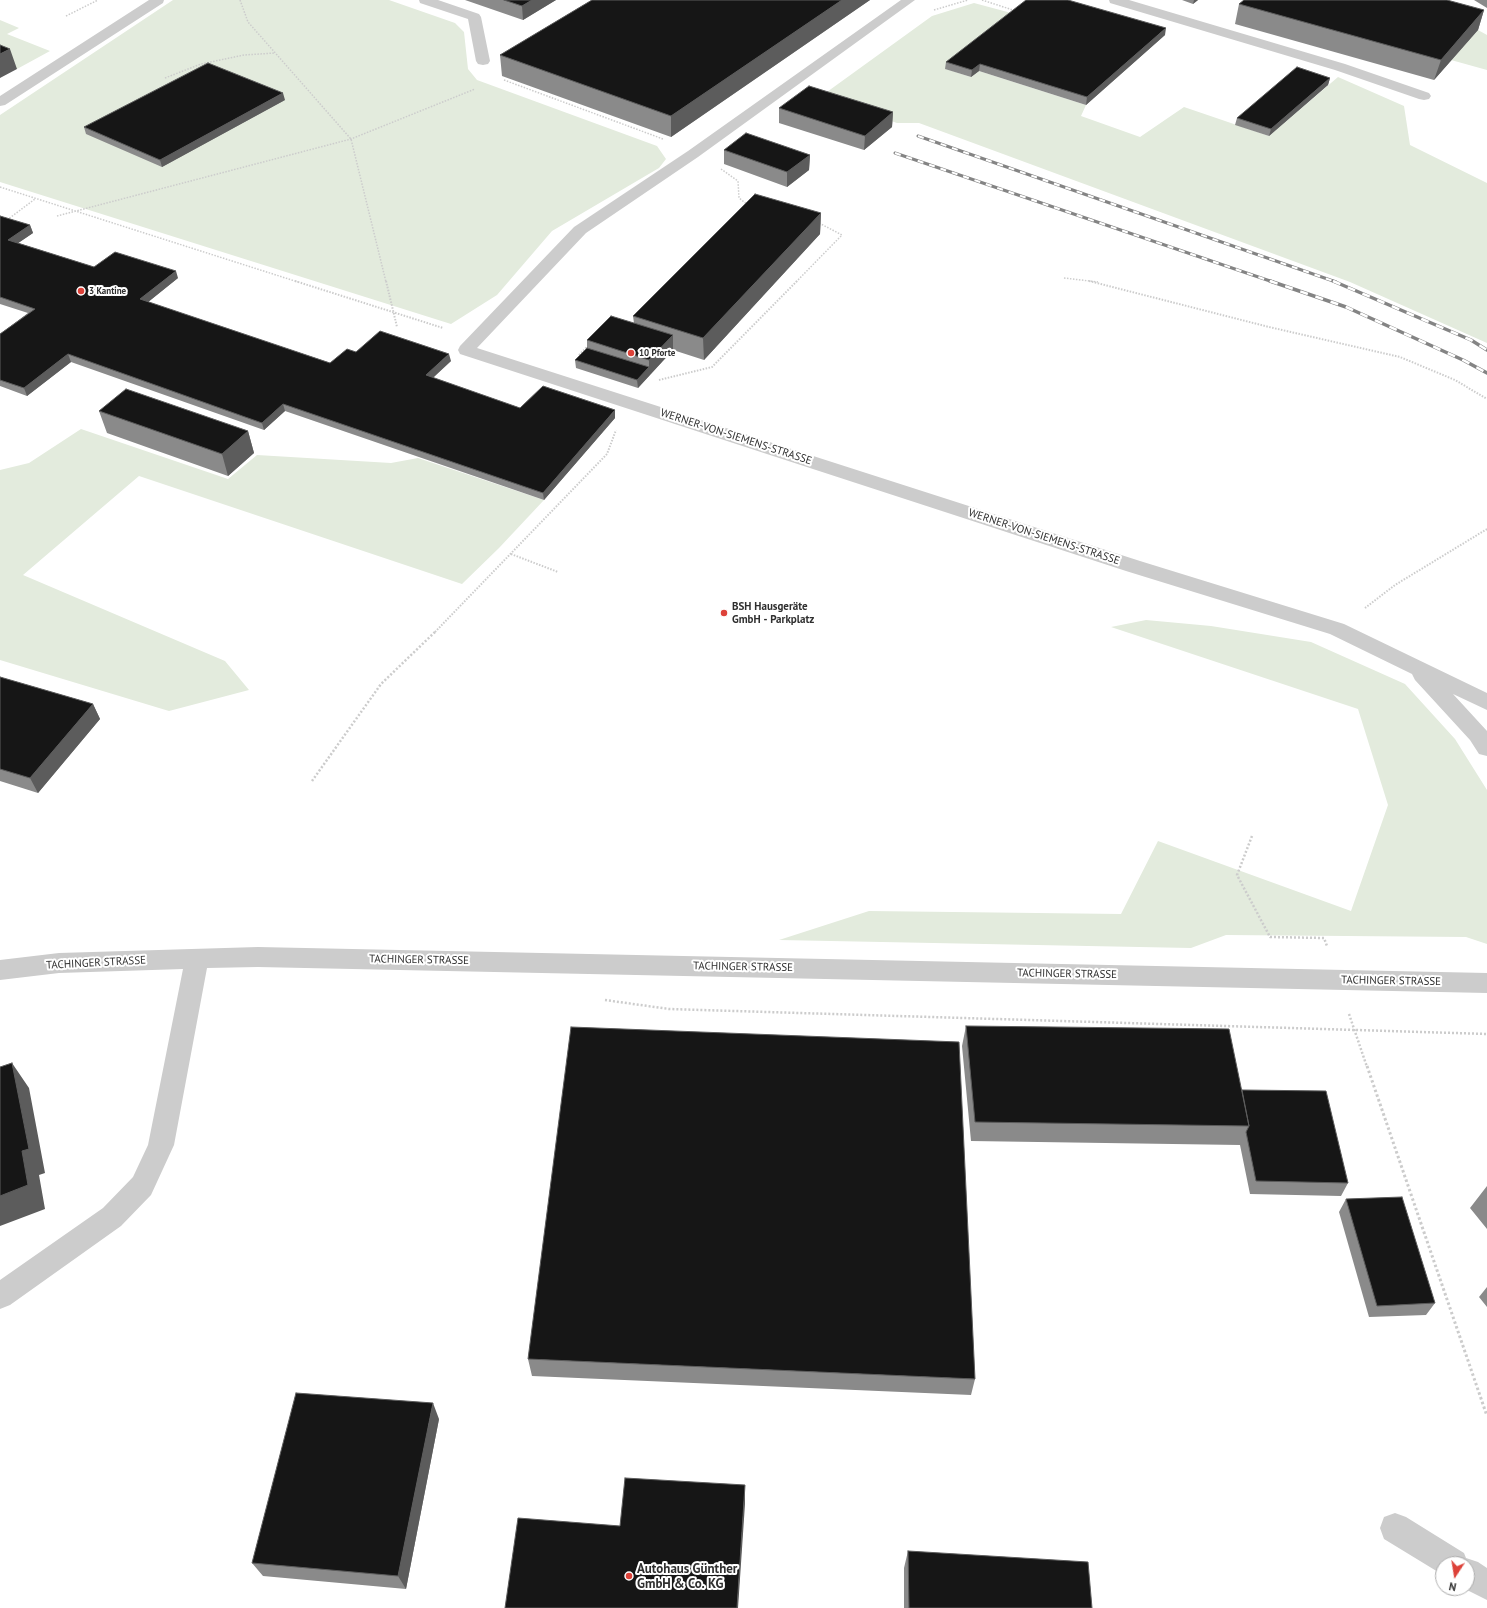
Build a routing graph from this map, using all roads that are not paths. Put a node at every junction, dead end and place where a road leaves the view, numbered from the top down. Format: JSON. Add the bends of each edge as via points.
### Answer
{"nodes":[{"id":1,"x":158,"y":0,"type":"edge"},
{"id":2,"x":424,"y":0,"type":"edge"},
{"id":3,"x":909,"y":0,"type":"edge"},
{"id":4,"x":1115,"y":0,"type":"edge"},
{"id":5,"x":483,"y":61,"type":"dead end"},
{"id":6,"x":1424,"y":96,"type":"dead end"},
{"id":7,"x":0,"y":102,"type":"edge"},
{"id":8,"x":1411,"y":664,"type":"junction"},
{"id":9,"x":1487,"y":702,"type":"edge"},
{"id":10,"x":1487,"y":748,"type":"edge"},
{"id":11,"x":197,"y":959,"type":"junction"},
{"id":12,"x":0,"y":970,"type":"edge"},
{"id":13,"x":1487,"y":983,"type":"edge"},
{"id":14,"x":0,"y":1296,"type":"edge"},
{"id":15,"x":1395,"y":1528,"type":"dead end"},
{"id":16,"x":1440,"y":1556,"type":"edge"},
{"id":17,"x":1475,"y":1578,"type":"edge"},
{"id":18,"x":1487,"y":1585,"type":"edge"}],
"edges":[{"from":1,"to":7,"type":"street"},
{"from":2,"to":5,"type":"street","via":[[474,17]]},
{"from":3,"to":8,"type":"street","name":"WERNER-VON-SIEMENS-STRASSE","via":[[580,230],[466,350],[1133,566],[1337,629]]},
{"from":4,"to":6,"type":"street","via":[[1340,67]]},
{"from":8,"to":9,"type":"street","name":"WERNER-VON-SIEMENS-STRASSE"},
{"from":8,"to":10,"type":"street","via":[[1478,734]]},
{"from":11,"to":12,"type":"street","name":"TACHINGER STRASSE","via":[[59,964]]},
{"from":11,"to":13,"type":"street","name":"TACHINGER STRASSE","via":[[258,957]]},
{"from":11,"to":14,"type":"street","via":[[161,1145],[142,1186],[112,1217]]},
{"from":15,"to":16,"type":"street"},
{"from":17,"to":18,"type":"street"}]}
